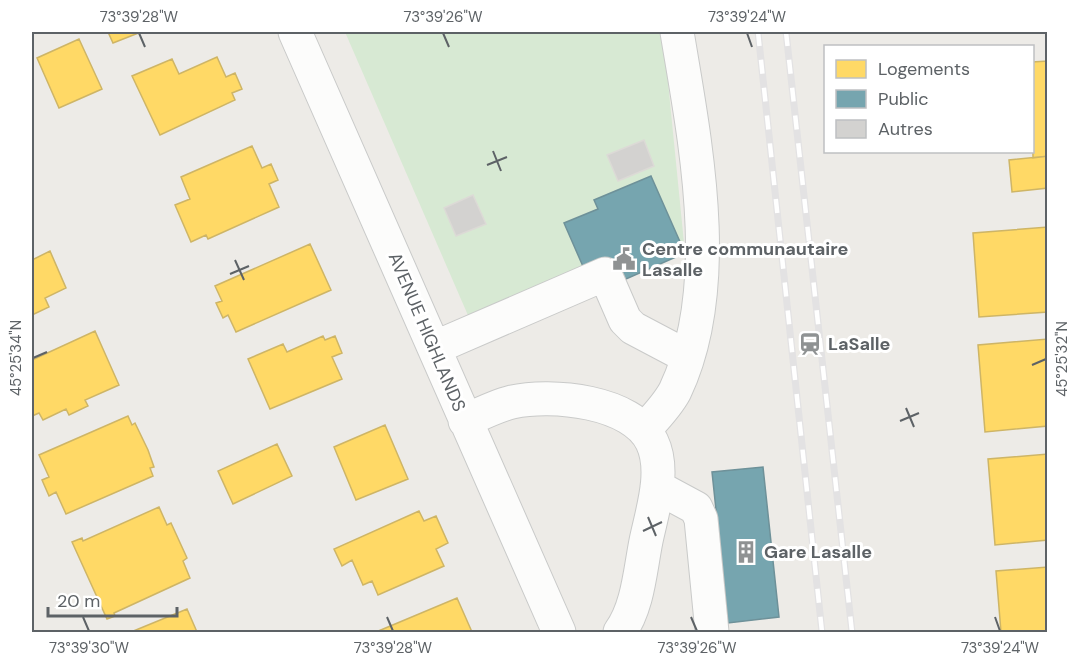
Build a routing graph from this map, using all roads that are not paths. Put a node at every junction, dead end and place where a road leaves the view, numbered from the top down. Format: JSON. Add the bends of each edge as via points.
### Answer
{"nodes":[{"id":1,"x":295,"y":32,"type":"edge"},
{"id":2,"x":677,"y":32,"type":"edge"},
{"id":3,"x":434,"y":348,"type":"junction"},
{"id":4,"x":686,"y":356,"type":"junction"},
{"id":5,"x":465,"y":421,"type":"junction"},
{"id":6,"x":644,"y":430,"type":"junction"},
{"id":7,"x":657,"y":487,"type":"junction"},
{"id":8,"x":559,"y":633,"type":"edge"},
{"id":9,"x":620,"y":633,"type":"edge"},
{"id":10,"x":712,"y":633,"type":"edge"}],
"edges":[{"from":1,"to":3,"type":"street","name":"AVENUE HIGHLANDS"},
{"from":2,"to":4,"type":"street","via":[[695,144],[702,227],[702,277]]},
{"from":3,"to":4,"type":"street","via":[[605,273],[625,320]]},
{"from":3,"to":5,"type":"street","name":"AVENUE HIGHLANDS"},
{"from":4,"to":6,"type":"street","via":[[674,393]]},
{"from":5,"to":6,"type":"street","via":[[514,402],[554,400],[608,407]]},
{"from":5,"to":8,"type":"street","name":"AVENUE HIGHLANDS"},
{"from":6,"to":7,"type":"street","via":[[653,443]]},
{"from":7,"to":9,"type":"street","via":[[634,601]]},
{"from":7,"to":10,"type":"street","via":[[696,507],[701,519]]}]}
